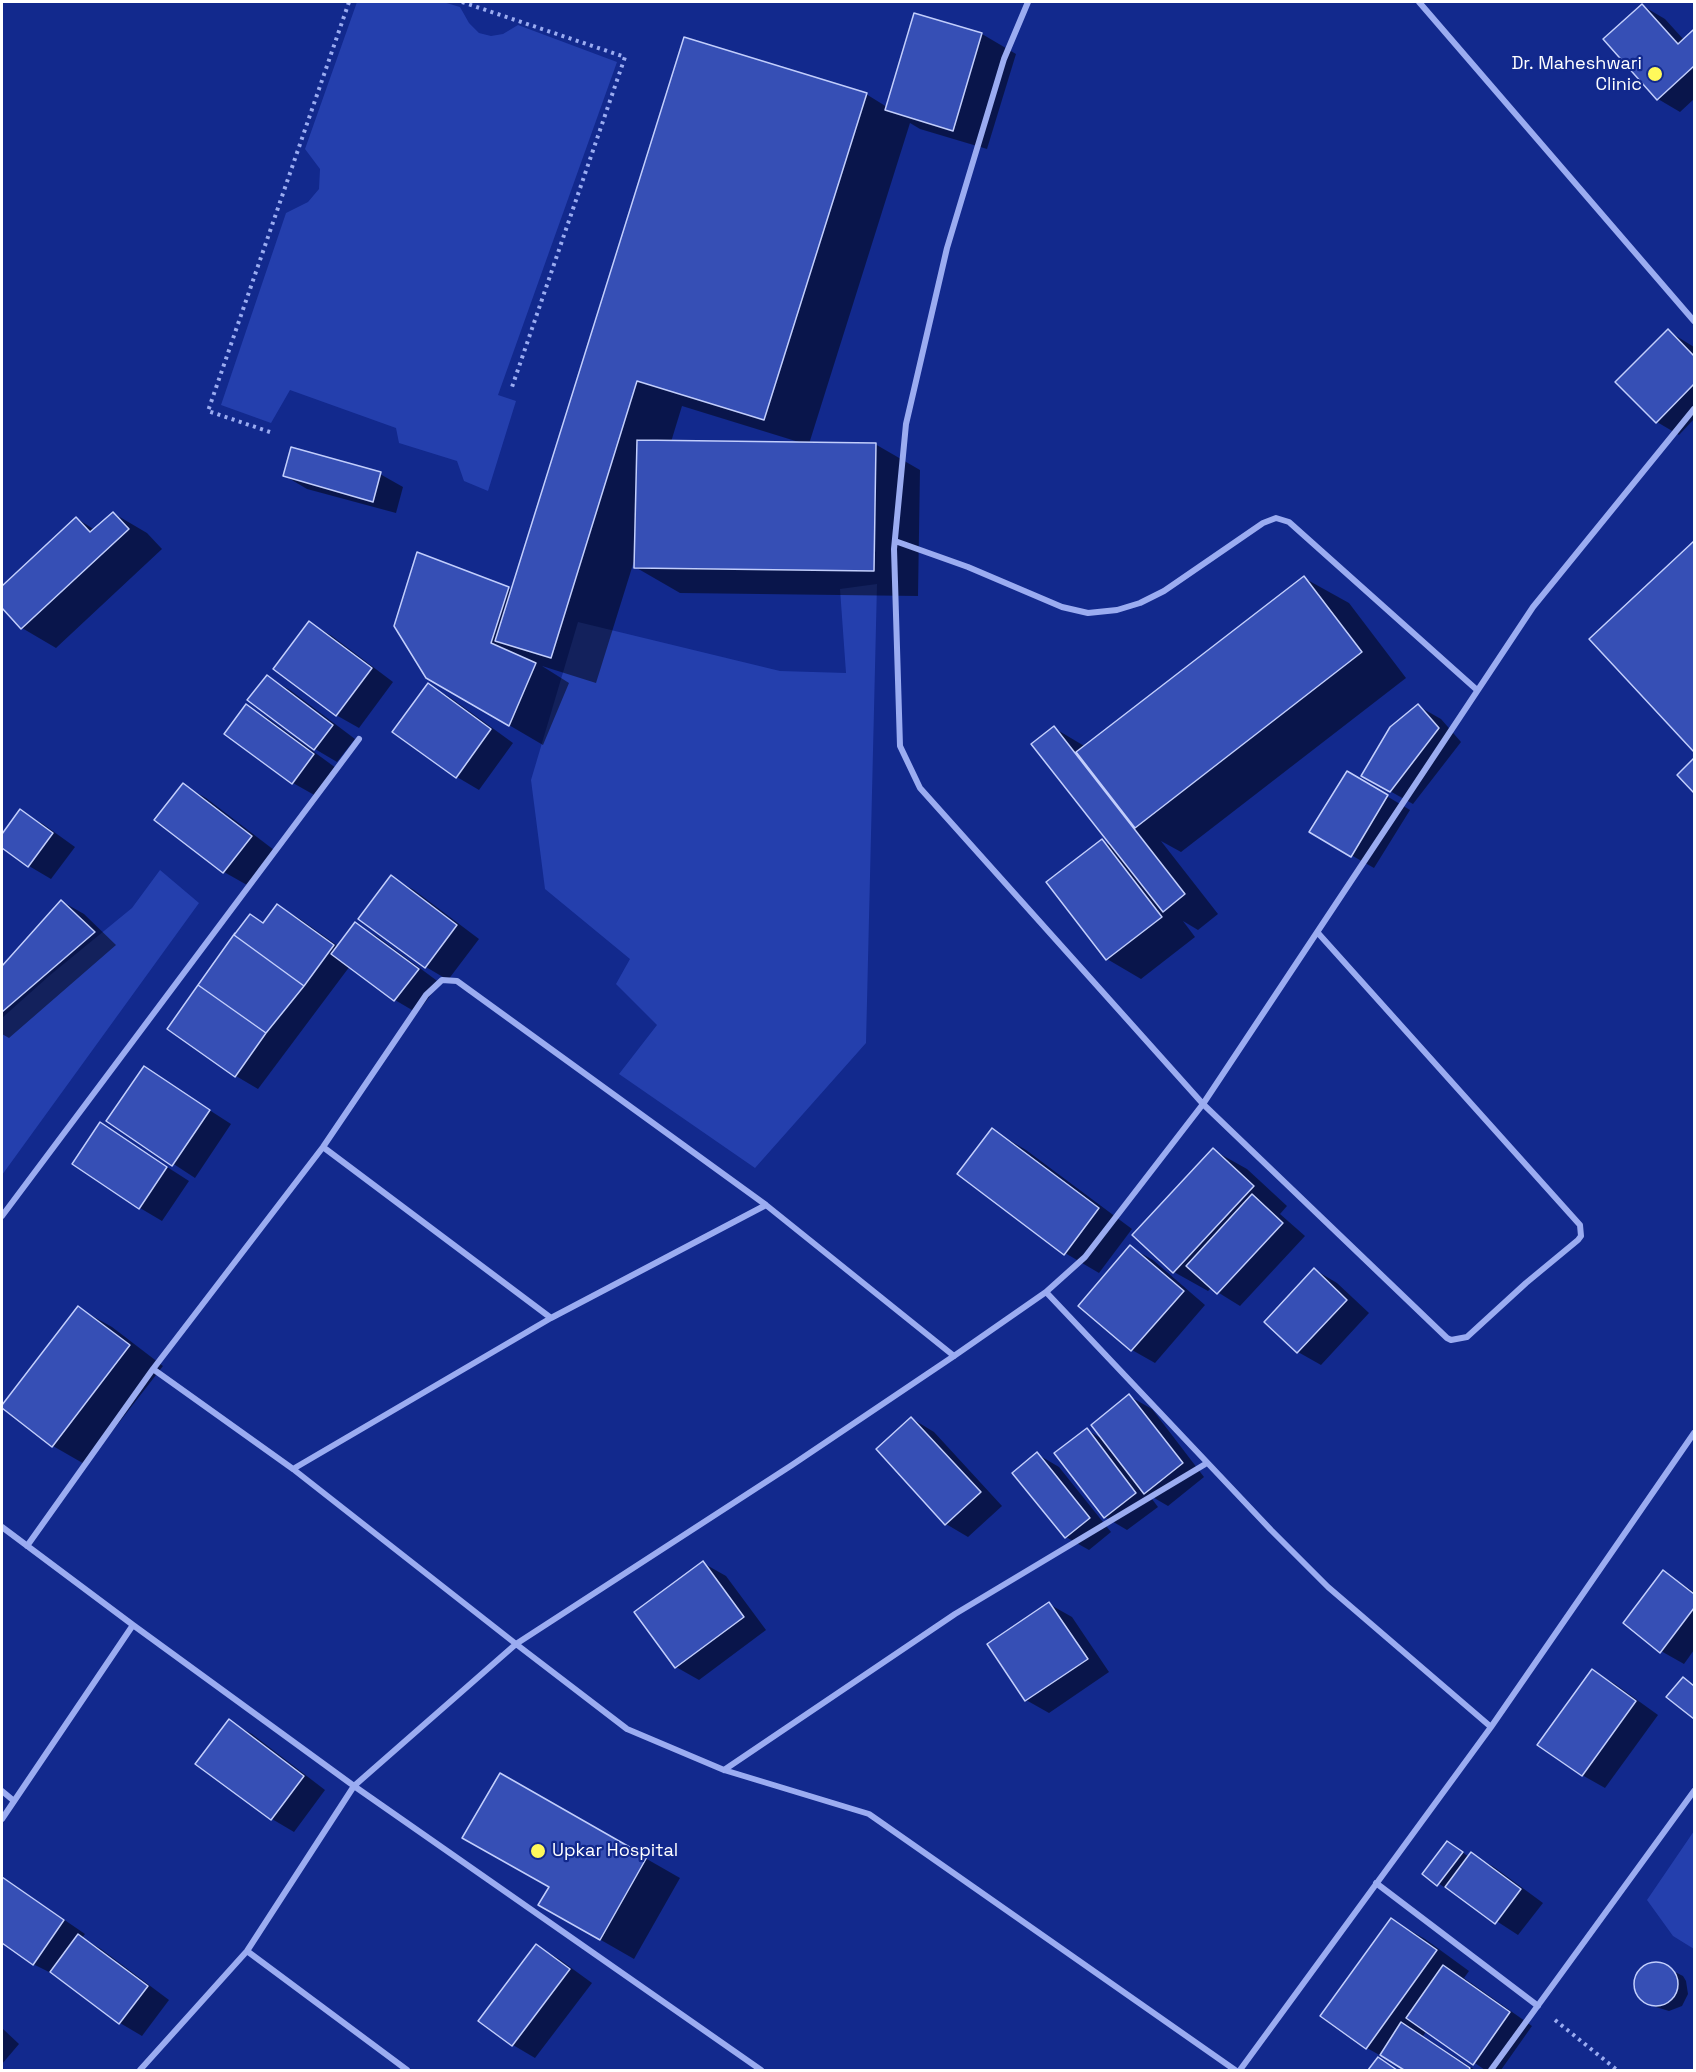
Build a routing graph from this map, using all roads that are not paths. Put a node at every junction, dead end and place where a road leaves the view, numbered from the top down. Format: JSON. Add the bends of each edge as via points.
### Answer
{"nodes":[{"id":1,"x":1028,"y":2,"type":"edge"},
{"id":2,"x":1419,"y":2,"type":"edge"},
{"id":3,"x":1695,"y":321,"type":"edge"},
{"id":4,"x":1695,"y":409,"type":"edge"},
{"id":5,"x":895,"y":541,"type":"junction"},
{"id":6,"x":1477,"y":690,"type":"junction"},
{"id":7,"x":359,"y":739,"type":"dead end"},
{"id":8,"x":1318,"y":933,"type":"junction"},
{"id":9,"x":1203,"y":1104,"type":"junction"},
{"id":10,"x":323,"y":1147,"type":"junction"},
{"id":11,"x":766,"y":1204,"type":"junction"},
{"id":12,"x":2,"y":1216,"type":"edge"},
{"id":13,"x":1046,"y":1292,"type":"junction"},
{"id":14,"x":551,"y":1318,"type":"junction"},
{"id":15,"x":954,"y":1356,"type":"junction"},
{"id":16,"x":153,"y":1369,"type":"junction"},
{"id":17,"x":1695,"y":1433,"type":"edge"},
{"id":18,"x":1207,"y":1463,"type":"junction"},
{"id":19,"x":293,"y":1469,"type":"junction"},
{"id":20,"x":2,"y":1527,"type":"edge"},
{"id":21,"x":27,"y":1546,"type":"junction"},
{"id":22,"x":133,"y":1625,"type":"junction"},
{"id":23,"x":516,"y":1644,"type":"junction"},
{"id":24,"x":1491,"y":1727,"type":"junction"},
{"id":25,"x":724,"y":1770,"type":"junction"},
{"id":26,"x":354,"y":1786,"type":"junction"},
{"id":27,"x":2,"y":1791,"type":"edge"},
{"id":28,"x":1695,"y":1791,"type":"edge"},
{"id":29,"x":14,"y":1801,"type":"junction"},
{"id":30,"x":2,"y":1819,"type":"edge"},
{"id":31,"x":1376,"y":1883,"type":"junction"},
{"id":32,"x":247,"y":1951,"type":"junction"},
{"id":33,"x":1538,"y":2006,"type":"junction"},
{"id":34,"x":140,"y":2070,"type":"edge"},
{"id":35,"x":408,"y":2070,"type":"edge"},
{"id":36,"x":761,"y":2070,"type":"edge"},
{"id":37,"x":1237,"y":2070,"type":"edge"},
{"id":38,"x":1491,"y":2070,"type":"edge"}],
"edges":[{"from":1,"to":5,"type":"street","via":[[1004,59],[947,248],[906,424]]},
{"from":2,"to":3,"type":"street"},
{"from":4,"to":6,"type":"street","via":[[1533,607]]},
{"from":5,"to":6,"type":"street","via":[[1062,607],[1088,613],[1117,610],[1164,591],[1276,518],[1289,522]]},
{"from":5,"to":9,"type":"street","via":[[900,746],[920,788]]},
{"from":6,"to":8,"type":"street"},
{"from":7,"to":12,"type":"street"},
{"from":8,"to":9,"type":"street"},
{"from":8,"to":9,"type":"street","via":[[1577,1221],[1581,1236],[1467,1337],[1451,1340]]},
{"from":9,"to":13,"type":"street","via":[[1085,1257]]},
{"from":10,"to":11,"type":"street","via":[[426,995],[442,980],[450,980],[457,981]]},
{"from":10,"to":14,"type":"street"},
{"from":10,"to":16,"type":"street"},
{"from":11,"to":14,"type":"street"},
{"from":11,"to":15,"type":"street"},
{"from":13,"to":15,"type":"street"},
{"from":13,"to":18,"type":"street"},
{"from":14,"to":19,"type":"street"},
{"from":15,"to":23,"type":"street"},
{"from":16,"to":19,"type":"street"},
{"from":16,"to":21,"type":"street"},
{"from":17,"to":24,"type":"street"},
{"from":18,"to":24,"type":"street","via":[[1328,1587]]},
{"from":18,"to":25,"type":"street","via":[[955,1614]]},
{"from":19,"to":23,"type":"street"},
{"from":20,"to":21,"type":"street"},
{"from":21,"to":22,"type":"street"},
{"from":22,"to":26,"type":"street"},
{"from":22,"to":29,"type":"street"},
{"from":23,"to":25,"type":"street","via":[[627,1729]]},
{"from":23,"to":26,"type":"street"},
{"from":24,"to":31,"type":"street"},
{"from":25,"to":37,"type":"street","via":[[869,1814]]},
{"from":26,"to":32,"type":"street"},
{"from":26,"to":36,"type":"street"},
{"from":27,"to":29,"type":"street"},
{"from":28,"to":33,"type":"street"},
{"from":29,"to":30,"type":"street"},
{"from":31,"to":33,"type":"street"},
{"from":31,"to":37,"type":"street"},
{"from":32,"to":34,"type":"street"},
{"from":32,"to":35,"type":"street"},
{"from":33,"to":38,"type":"street"}]}
